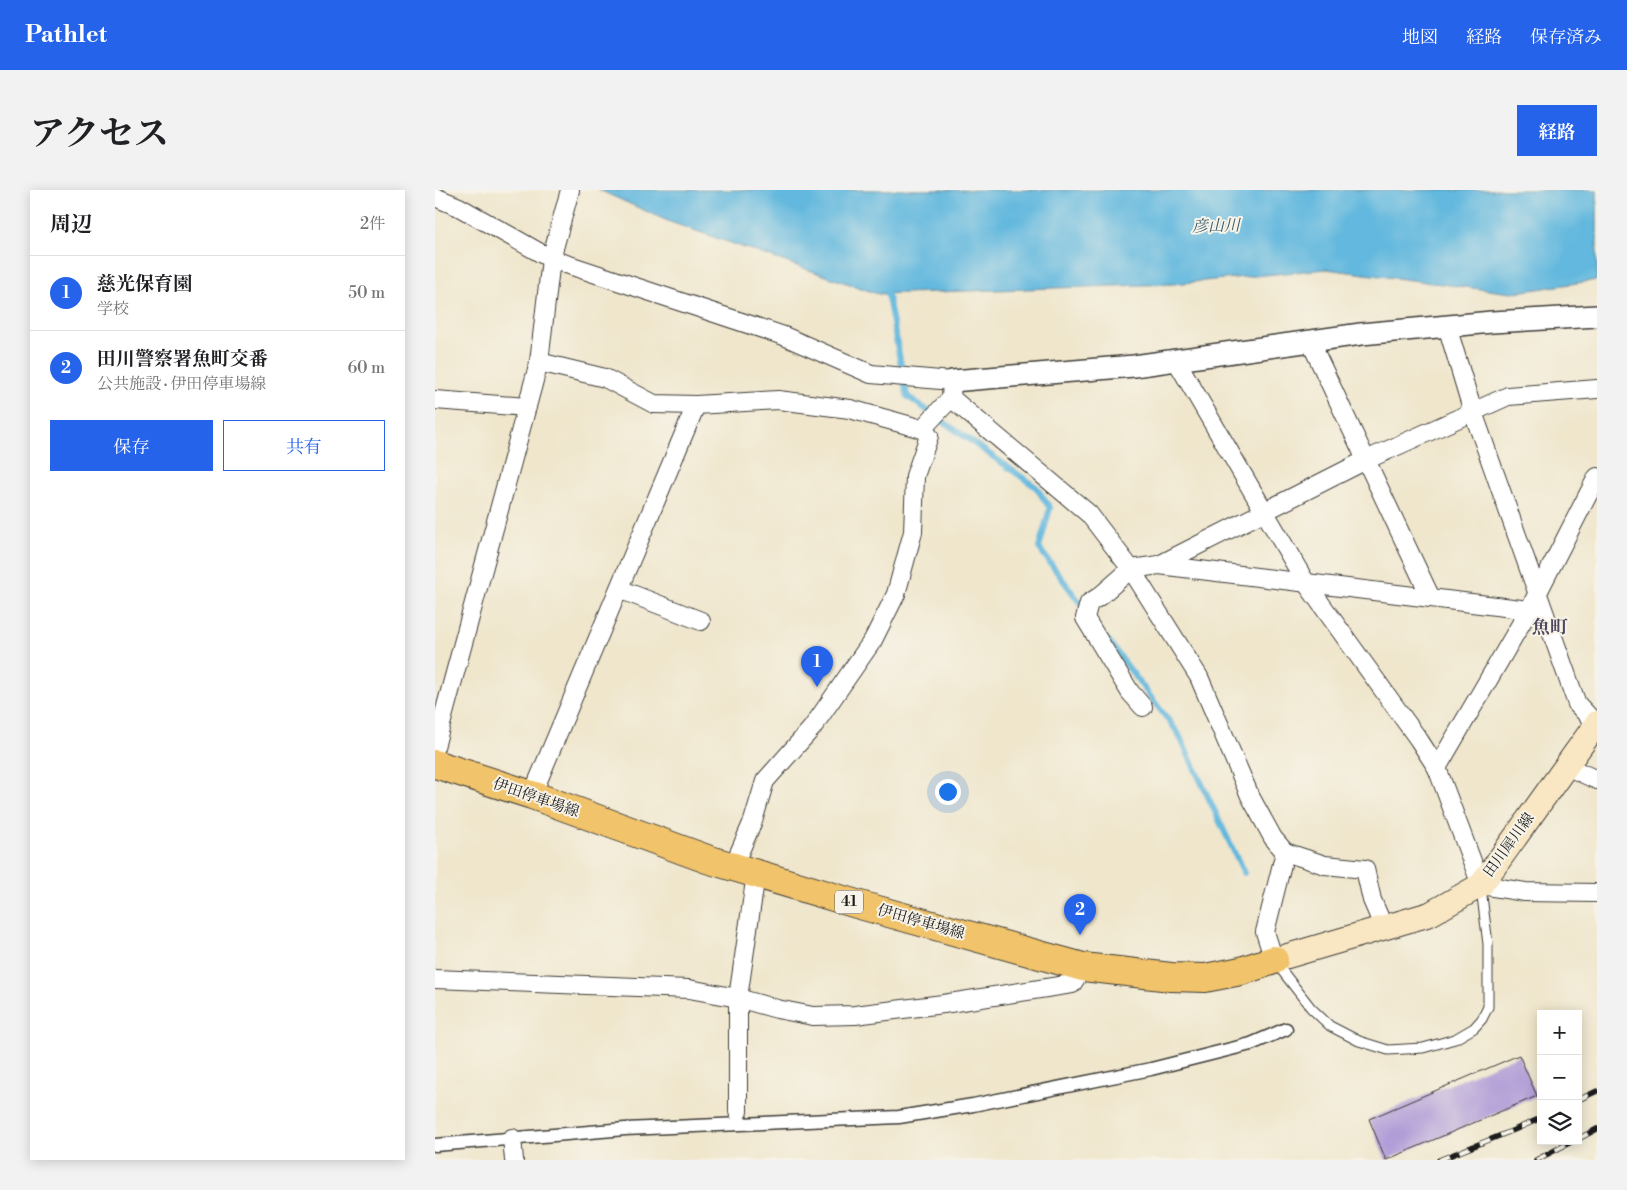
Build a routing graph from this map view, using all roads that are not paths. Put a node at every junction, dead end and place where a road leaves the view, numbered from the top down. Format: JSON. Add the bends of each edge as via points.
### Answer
{"nodes":[{"id":1,"x":570,"y":190,"type":"edge"},
{"id":2,"x":435,"y":197,"type":"edge"},
{"id":3,"x":553,"y":252,"type":"junction"},
{"id":4,"x":1597,"y":316,"type":"edge"},
{"id":5,"x":1447,"y":326,"type":"junction"},
{"id":6,"x":1310,"y":341,"type":"junction"},
{"id":7,"x":1176,"y":360,"type":"junction"},
{"id":8,"x":539,"y":362,"type":"junction"},
{"id":9,"x":1597,"y":389,"type":"edge"},
{"id":10,"x":949,"y":395,"type":"junction"},
{"id":11,"x":435,"y":400,"type":"edge"},
{"id":12,"x":696,"y":405,"type":"junction"},
{"id":13,"x":527,"y":407,"type":"junction"},
{"id":14,"x":1473,"y":412,"type":"junction"},
{"id":15,"x":924,"y":428,"type":"junction"},
{"id":16,"x":1366,"y":460,"type":"junction"},
{"id":17,"x":1597,"y":477,"type":"edge"},
{"id":18,"x":1265,"y":511,"type":"junction"},
{"id":19,"x":1159,"y":565,"type":"junction"},
{"id":20,"x":1131,"y":569,"type":"junction"},
{"id":21,"x":1306,"y":583,"type":"junction"},
{"id":22,"x":619,"y":589,"type":"junction"},
{"id":23,"x":1537,"y":594,"type":"junction"},
{"id":24,"x":1431,"y":598,"type":"junction"},
{"id":25,"x":1529,"y":610,"type":"junction"},
{"id":26,"x":701,"y":621,"type":"dead end"},
{"id":27,"x":1143,"y":707,"type":"dead end"},
{"id":28,"x":1597,"y":724,"type":"edge"},
{"id":29,"x":435,"y":747,"type":"edge"},
{"id":30,"x":435,"y":764,"type":"edge"},
{"id":31,"x":1566,"y":766,"type":"junction"},
{"id":32,"x":1437,"y":768,"type":"junction"},
{"id":33,"x":1597,"y":780,"type":"edge"},
{"id":34,"x":532,"y":795,"type":"junction"},
{"id":35,"x":1285,"y":852,"type":"junction"},
{"id":36,"x":744,"y":870,"type":"junction"},
{"id":37,"x":1481,"y":885,"type":"junction"},
{"id":38,"x":1597,"y":893,"type":"edge"},
{"id":39,"x":1384,"y":928,"type":"junction"},
{"id":40,"x":1274,"y":960,"type":"junction"},
{"id":41,"x":1083,"y":967,"type":"junction"},
{"id":42,"x":435,"y":979,"type":"edge"},
{"id":43,"x":738,"y":998,"type":"junction"},
{"id":44,"x":1286,"y":1030,"type":"dead end"},
{"id":45,"x":738,"y":1112,"type":"dead end"},
{"id":46,"x":512,"y":1138,"type":"junction"},
{"id":47,"x":435,"y":1145,"type":"edge"},
{"id":48,"x":514,"y":1160,"type":"edge"}],
"edges":[{"from":1,"to":3,"type":"street"},
{"from":2,"to":3,"type":"street"},
{"from":3,"to":8,"type":"street"},
{"from":3,"to":10,"type":"street","via":[[784,336],[871,374]]},
{"from":4,"to":5,"type":"street"},
{"from":5,"to":6,"type":"street"},
{"from":5,"to":14,"type":"street"},
{"from":6,"to":7,"type":"street"},
{"from":6,"to":16,"type":"street"},
{"from":7,"to":10,"type":"street"},
{"from":7,"to":18,"type":"street"},
{"from":8,"to":12,"type":"street","via":[[605,378],[654,404]]},
{"from":8,"to":13,"type":"street"},
{"from":9,"to":14,"type":"street","via":[[1508,396]]},
{"from":10,"to":15,"type":"street"},
{"from":10,"to":20,"type":"street","via":[[1089,514]]},
{"from":11,"to":13,"type":"street"},
{"from":12,"to":15,"type":"street","via":[[778,400],[850,410]]},
{"from":12,"to":22,"type":"street"},
{"from":13,"to":29,"type":"street"},
{"from":14,"to":16,"type":"street"},
{"from":14,"to":23,"type":"street"},
{"from":15,"to":36,"type":"street","via":[[929,436],[915,476],[913,532],[896,594],[873,640],[811,728],[765,781]]},
{"from":16,"to":18,"type":"street"},
{"from":16,"to":24,"type":"street"},
{"from":17,"to":23,"type":"street"},
{"from":18,"to":19,"type":"street"},
{"from":18,"to":21,"type":"street"},
{"from":19,"to":20,"type":"street"},
{"from":19,"to":21,"type":"street"},
{"from":20,"to":27,"type":"street","via":[[1089,603],[1085,618],[1130,692]]},
{"from":20,"to":35,"type":"street","via":[[1199,678],[1250,796],[1273,838]]},
{"from":21,"to":24,"type":"street"},
{"from":21,"to":32,"type":"street"},
{"from":22,"to":26,"type":"street"},
{"from":22,"to":34,"type":"street"},
{"from":23,"to":25,"type":"street"},
{"from":23,"to":28,"type":"street","via":[[1577,704]]},
{"from":24,"to":25,"type":"street"},
{"from":25,"to":32,"type":"street"},
{"from":28,"to":31,"type":"main road","name":"田川犀川線"},
{"from":30,"to":34,"type":"main road","name":"伊田停車場線","number":"41"},
{"from":31,"to":33,"type":"street"},
{"from":31,"to":37,"type":"main road","name":"田川犀川線"},
{"from":32,"to":37,"type":"street"},
{"from":34,"to":36,"type":"main road","name":"伊田停車場線","number":"41"},
{"from":35,"to":39,"type":"street","via":[[1325,865],[1365,869],[1372,900]]},
{"from":35,"to":40,"type":"street","via":[[1265,932]]},
{"from":36,"to":41,"type":"main road","name":"伊田停車場線","number":"41"},
{"from":36,"to":43,"type":"street"},
{"from":37,"to":38,"type":"street","via":[[1525,892]]},
{"from":37,"to":39,"type":"main road","name":"田川犀川線","via":[[1430,914]]},
{"from":37,"to":40,"type":"lane","via":[[1488,944],[1487,1007],[1474,1028],[1455,1038],[1423,1048],[1388,1050],[1359,1041],[1330,1026],[1311,1008]]},
{"from":39,"to":40,"type":"main road","name":"田川犀川線"},
{"from":40,"to":41,"type":"main road","name":"伊田停車場線","number":"41","via":[[1205,978]]},
{"from":41,"to":43,"type":"street","via":[[1072,984],[855,1015],[813,1016]]},
{"from":42,"to":43,"type":"street","via":[[689,989]]},
{"from":43,"to":45,"type":"street"},
{"from":44,"to":46,"type":"street","via":[[1251,1044],[1151,1069],[899,1117],[625,1129]]},
{"from":46,"to":47,"type":"street"},
{"from":46,"to":48,"type":"street"}]}
